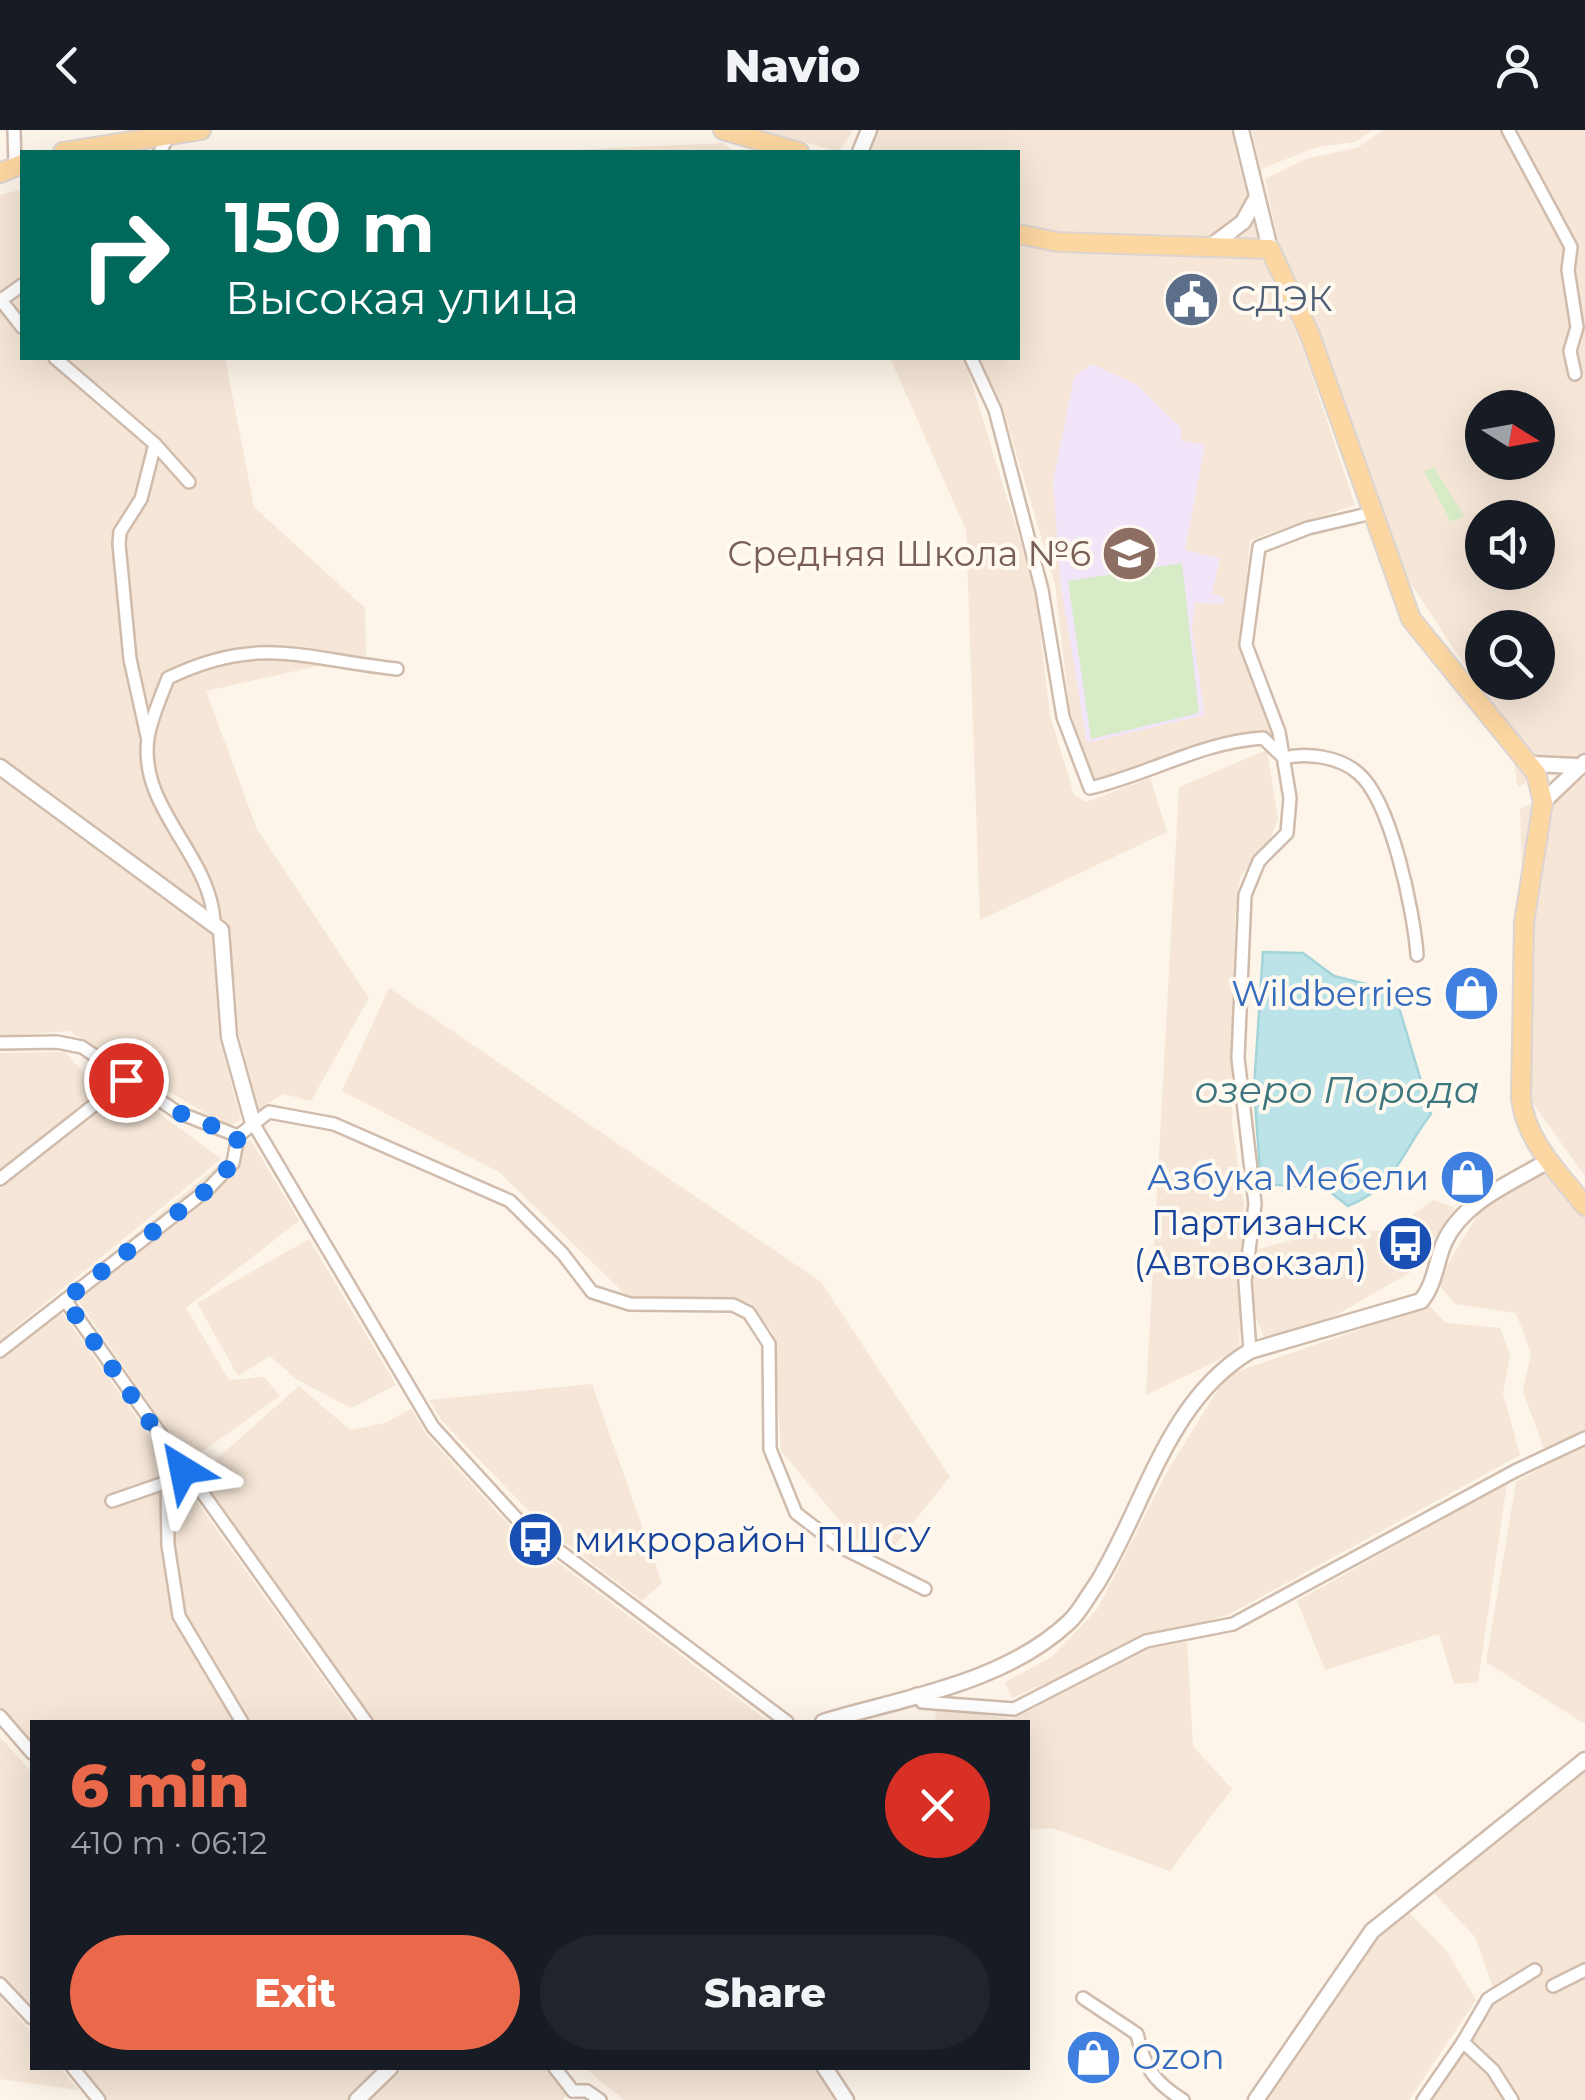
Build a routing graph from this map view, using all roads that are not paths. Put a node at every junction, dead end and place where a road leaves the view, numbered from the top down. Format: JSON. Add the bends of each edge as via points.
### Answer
{"nodes":[{"id":1,"x":14,"y":130,"type":"edge"},
{"id":2,"x":201,"y":130,"type":"edge"},
{"id":3,"x":723,"y":130,"type":"edge"},
{"id":4,"x":1241,"y":130,"type":"edge"},
{"id":5,"x":1508,"y":130,"type":"edge"},
{"id":6,"x":170,"y":134,"type":"junction"},
{"id":7,"x":76,"y":150,"type":"edge"},
{"id":8,"x":161,"y":150,"type":"edge"},
{"id":9,"x":793,"y":150,"type":"edge"},
{"id":10,"x":12,"y":168,"type":"edge"},
{"id":11,"x":1257,"y":198,"type":"junction"},
{"id":12,"x":1020,"y":234,"type":"edge"},
{"id":13,"x":1210,"y":246,"type":"junction"},
{"id":14,"x":1270,"y":248,"type":"junction"},
{"id":15,"x":0,"y":300,"type":"edge"},
{"id":16,"x":20,"y":325,"type":"edge"},
{"id":17,"x":57,"y":360,"type":"edge"},
{"id":18,"x":972,"y":360,"type":"edge"},
{"id":19,"x":1576,"y":374,"type":"dead end"},
{"id":20,"x":155,"y":444,"type":"junction"},
{"id":21,"x":189,"y":482,"type":"dead end"},
{"id":22,"x":1372,"y":513,"type":"junction"},
{"id":23,"x":397,"y":669,"type":"dead end"},
{"id":24,"x":148,"y":740,"type":"junction"},
{"id":25,"x":1284,"y":758,"type":"junction"},
{"id":26,"x":1532,"y":764,"type":"junction"},
{"id":27,"x":1580,"y":764,"type":"edge"},
{"id":28,"x":0,"y":766,"type":"edge"},
{"id":29,"x":1543,"y":802,"type":"junction"},
{"id":30,"x":214,"y":922,"type":"junction"},
{"id":31,"x":1418,"y":955,"type":"dead end"},
{"id":32,"x":0,"y":1043,"type":"edge"},
{"id":33,"x":126,"y":1080,"type":"junction"},
{"id":34,"x":253,"y":1123,"type":"junction"},
{"id":35,"x":238,"y":1136,"type":"junction"},
{"id":36,"x":1548,"y":1162,"type":"junction"},
{"id":37,"x":0,"y":1179,"type":"edge"},
{"id":38,"x":1585,"y":1206,"type":"edge"},
{"id":39,"x":65,"y":1300,"type":"junction"},
{"id":40,"x":0,"y":1351,"type":"edge"},
{"id":41,"x":1250,"y":1352,"type":"junction"},
{"id":42,"x":1585,"y":1438,"type":"edge"},
{"id":43,"x":183,"y":1470,"type":"junction"},
{"id":44,"x":167,"y":1482,"type":"junction"},
{"id":45,"x":112,"y":1501,"type":"dead end"},
{"id":46,"x":925,"y":1589,"type":"dead end"},
{"id":47,"x":916,"y":1694,"type":"junction"},
{"id":48,"x":0,"y":1716,"type":"edge"},
{"id":49,"x":241,"y":1720,"type":"edge"},
{"id":50,"x":365,"y":1720,"type":"edge"},
{"id":51,"x":783,"y":1720,"type":"edge"},
{"id":52,"x":830,"y":1720,"type":"edge"},
{"id":53,"x":30,"y":1751,"type":"edge"},
{"id":54,"x":1585,"y":1760,"type":"edge"},
{"id":55,"x":1535,"y":1970,"type":"dead end"},
{"id":56,"x":1585,"y":1970,"type":"edge"},
{"id":57,"x":0,"y":1984,"type":"edge"},
{"id":58,"x":1553,"y":1986,"type":"dead end"},
{"id":59,"x":1083,"y":1998,"type":"dead end"},
{"id":60,"x":30,"y":2016,"type":"edge"},
{"id":61,"x":1463,"y":2042,"type":"junction"},
{"id":62,"x":75,"y":2070,"type":"edge"},
{"id":63,"x":388,"y":2070,"type":"edge"},
{"id":64,"x":556,"y":2070,"type":"edge"},
{"id":65,"x":826,"y":2070,"type":"edge"},
{"id":66,"x":571,"y":2095,"type":"edge"},
{"id":67,"x":99,"y":2100,"type":"edge"},
{"id":68,"x":357,"y":2100,"type":"edge"},
{"id":69,"x":600,"y":2100,"type":"edge"},
{"id":70,"x":846,"y":2100,"type":"edge"},
{"id":71,"x":1182,"y":2100,"type":"edge"},
{"id":72,"x":1256,"y":2100,"type":"edge"},
{"id":73,"x":1423,"y":2100,"type":"edge"},
{"id":74,"x":1512,"y":2100,"type":"edge"}],
"edges":[{"from":1,"to":10,"type":"street"},
{"from":2,"to":6,"type":"main road"},
{"from":3,"to":9,"type":"main road"},
{"from":4,"to":11,"type":"street"},
{"from":5,"to":19,"type":"street","via":[[1571,247],[1577,326],[1570,351]]},
{"from":6,"to":7,"type":"main road"},
{"from":6,"to":8,"type":"street"},
{"from":11,"to":13,"type":"street","via":[[1244,222]]},
{"from":11,"to":14,"type":"street"},
{"from":12,"to":13,"type":"main road","via":[[1058,242]]},
{"from":13,"to":14,"type":"main road"},
{"from":14,"to":22,"type":"main road","via":[[1310,335]]},
{"from":15,"to":16,"type":"street"},
{"from":17,"to":20,"type":"street"},
{"from":18,"to":25,"type":"street","via":[[995,410],[1042,590],[1063,717],[1090,788],[1224,742],[1263,738]]},
{"from":20,"to":21,"type":"street"},
{"from":20,"to":24,"type":"street","via":[[141,500],[119,544],[130,659]]},
{"from":22,"to":25,"type":"street","via":[[1259,547],[1246,645]]},
{"from":22,"to":26,"type":"main road","via":[[1411,619]]},
{"from":23,"to":24,"type":"street","via":[[268,650],[237,652],[168,678]]},
{"from":24,"to":30,"type":"street","via":[[157,796],[199,868]]},
{"from":25,"to":31,"type":"street","via":[[1338,762],[1359,773],[1375,794]]},
{"from":25,"to":41,"type":"street","via":[[1287,834],[1260,861],[1245,896],[1238,1058],[1254,1204],[1245,1281]]},
{"from":26,"to":27,"type":"street"},
{"from":26,"to":29,"type":"main road"},
{"from":27,"to":29,"type":"street"},
{"from":28,"to":30,"type":"street"},
{"from":29,"to":36,"type":"main road","via":[[1524,923],[1518,1038],[1522,1110]]},
{"from":30,"to":34,"type":"street","via":[[222,930],[229,1037]]},
{"from":32,"to":33,"type":"street","via":[[82,1048]]},
{"from":33,"to":35,"type":"street","via":[[177,1112]]},
{"from":33,"to":37,"type":"street"},
{"from":34,"to":35,"type":"street"},
{"from":34,"to":46,"type":"street","via":[[269,1112],[334,1124],[510,1201],[592,1292],[630,1304],[749,1312],[769,1344],[770,1450],[796,1514],[840,1546]]},
{"from":34,"to":51,"type":"street","via":[[434,1427],[517,1519]]},
{"from":35,"to":39,"type":"street","via":[[233,1163],[208,1189]]},
{"from":36,"to":38,"type":"main road"},
{"from":36,"to":41,"type":"street","via":[[1462,1215],[1422,1301]]},
{"from":39,"to":40,"type":"street"},
{"from":39,"to":43,"type":"street"},
{"from":41,"to":47,"type":"street","via":[[1226,1366],[1193,1402],[1074,1618],[1012,1664]]},
{"from":42,"to":47,"type":"street","via":[[1233,1624],[1146,1640],[1014,1709],[922,1702]]},
{"from":43,"to":44,"type":"street"},
{"from":43,"to":50,"type":"street"},
{"from":44,"to":45,"type":"street"},
{"from":44,"to":49,"type":"street","via":[[179,1616]]},
{"from":47,"to":52,"type":"street"},
{"from":48,"to":53,"type":"street"},
{"from":54,"to":72,"type":"street","via":[[1372,1931]]},
{"from":55,"to":61,"type":"street","via":[[1494,1994]]},
{"from":56,"to":58,"type":"street"},
{"from":57,"to":60,"type":"street"},
{"from":59,"to":71,"type":"street","via":[[1136,2034],[1156,2084]]},
{"from":61,"to":73,"type":"street"},
{"from":61,"to":74,"type":"street"},
{"from":62,"to":67,"type":"street"},
{"from":63,"to":68,"type":"street"},
{"from":64,"to":66,"type":"street"},
{"from":65,"to":70,"type":"street"},
{"from":66,"to":69,"type":"street","via":[[587,2091]]}]}
